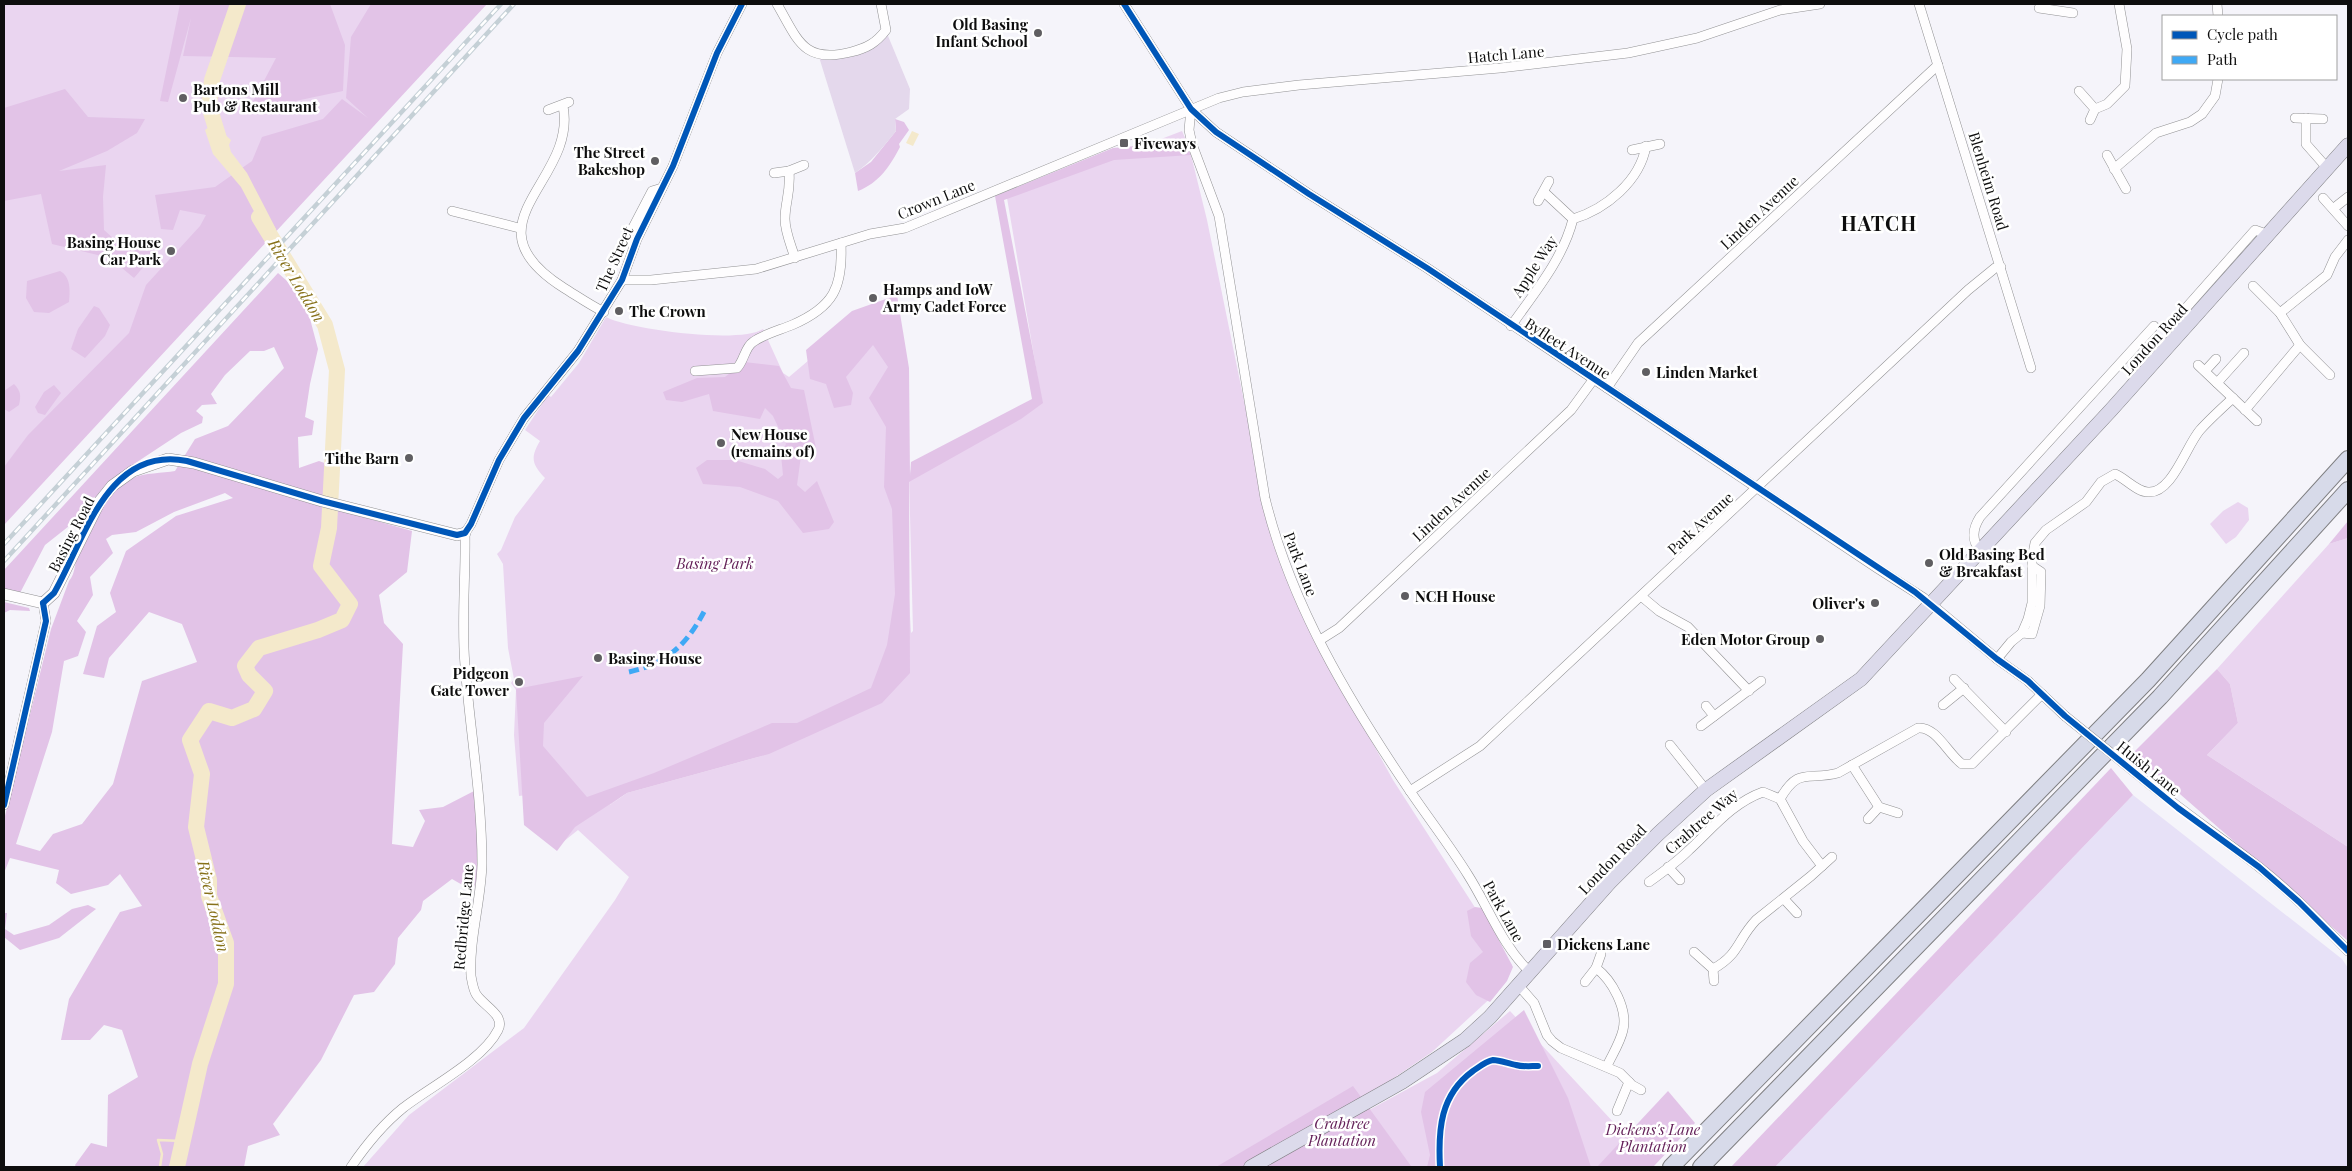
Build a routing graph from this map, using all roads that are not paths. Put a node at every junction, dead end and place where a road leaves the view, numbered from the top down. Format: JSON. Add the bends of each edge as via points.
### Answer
{"nodes":[{"id":1,"x":742,"y":4,"type":"edge"},
{"id":2,"x":777,"y":4,"type":"edge"},
{"id":3,"x":881,"y":4,"type":"edge"},
{"id":4,"x":1124,"y":4,"type":"edge"},
{"id":5,"x":1820,"y":4,"type":"edge"},
{"id":6,"x":1919,"y":4,"type":"edge"},
{"id":7,"x":2119,"y":4,"type":"edge"},
{"id":8,"x":2053,"y":7,"type":"edge"},
{"id":9,"x":2039,"y":8,"type":"dead end"},
{"id":10,"x":2073,"y":13,"type":"dead end"},
{"id":11,"x":1938,"y":65,"type":"junction"},
{"id":12,"x":2218,"y":80,"type":"edge"},
{"id":13,"x":2079,"y":91,"type":"dead end"},
{"id":14,"x":1191,"y":109,"type":"junction"},
{"id":15,"x":2095,"y":109,"type":"junction"},
{"id":16,"x":548,"y":110,"type":"dead end"},
{"id":17,"x":2295,"y":118,"type":"dead end"},
{"id":18,"x":2306,"y":118,"type":"junction"},
{"id":19,"x":2323,"y":119,"type":"dead end"},
{"id":20,"x":2090,"y":120,"type":"dead end"},
{"id":21,"x":1660,"y":144,"type":"dead end"},
{"id":22,"x":2348,"y":145,"type":"edge"},
{"id":23,"x":1646,"y":146,"type":"junction"},
{"id":24,"x":1632,"y":150,"type":"dead end"},
{"id":25,"x":2107,"y":155,"type":"dead end"},
{"id":26,"x":804,"y":165,"type":"dead end"},
{"id":27,"x":2114,"y":169,"type":"junction"},
{"id":28,"x":2328,"y":169,"type":"junction"},
{"id":29,"x":789,"y":171,"type":"junction"},
{"id":30,"x":774,"y":173,"type":"dead end"},
{"id":31,"x":1550,"y":181,"type":"dead end"},
{"id":32,"x":2126,"y":189,"type":"dead end"},
{"id":33,"x":1544,"y":192,"type":"junction"},
{"id":34,"x":2348,"y":197,"type":"edge"},
{"id":35,"x":2323,"y":198,"type":"dead end"},
{"id":36,"x":1538,"y":201,"type":"dead end"},
{"id":37,"x":2334,"y":208,"type":"junction"},
{"id":38,"x":452,"y":211,"type":"dead end"},
{"id":39,"x":1574,"y":219,"type":"junction"},
{"id":40,"x":2348,"y":226,"type":"edge"},
{"id":41,"x":519,"y":228,"type":"junction"},
{"id":42,"x":2348,"y":240,"type":"edge"},
{"id":43,"x":841,"y":243,"type":"junction"},
{"id":44,"x":796,"y":258,"type":"junction"},
{"id":45,"x":2001,"y":267,"type":"junction"},
{"id":46,"x":622,"y":280,"type":"junction"},
{"id":47,"x":2254,"y":286,"type":"dead end"},
{"id":48,"x":604,"y":312,"type":"junction"},
{"id":49,"x":2280,"y":314,"type":"junction"},
{"id":50,"x":1511,"y":326,"type":"junction"},
{"id":51,"x":2154,"y":326,"type":"dead end"},
{"id":52,"x":2300,"y":345,"type":"junction"},
{"id":53,"x":2244,"y":353,"type":"dead end"},
{"id":54,"x":2216,"y":359,"type":"dead end"},
{"id":55,"x":2031,"y":368,"type":"dead end"},
{"id":56,"x":695,"y":371,"type":"dead end"},
{"id":57,"x":2330,"y":375,"type":"dead end"},
{"id":58,"x":1593,"y":380,"type":"junction"},
{"id":59,"x":2217,"y":383,"type":"junction"},
{"id":60,"x":1607,"y":388,"type":"junction"},
{"id":61,"x":2232,"y":398,"type":"junction"},
{"id":62,"x":2245,"y":410,"type":"junction"},
{"id":63,"x":2257,"y":421,"type":"dead end"},
{"id":64,"x":2348,"y":459,"type":"edge"},
{"id":65,"x":1757,"y":488,"type":"junction"},
{"id":66,"x":2348,"y":490,"type":"edge"},
{"id":67,"x":466,"y":532,"type":"junction"},
{"id":68,"x":1980,"y":550,"type":"junction"},
{"id":69,"x":4,"y":594,"type":"edge"},
{"id":70,"x":1641,"y":596,"type":"junction"},
{"id":71,"x":43,"y":603,"type":"junction"},
{"id":72,"x":1932,"y":605,"type":"junction"},
{"id":73,"x":1320,"y":640,"type":"junction"},
{"id":74,"x":1997,"y":659,"type":"junction"},
{"id":75,"x":1954,"y":679,"type":"dead end"},
{"id":76,"x":1761,"y":682,"type":"dead end"},
{"id":77,"x":1964,"y":688,"type":"junction"},
{"id":78,"x":1749,"y":692,"type":"junction"},
{"id":79,"x":2042,"y":694,"type":"junction"},
{"id":80,"x":1944,"y":705,"type":"dead end"},
{"id":81,"x":1706,"y":706,"type":"dead end"},
{"id":82,"x":1714,"y":716,"type":"junction"},
{"id":83,"x":1701,"y":726,"type":"dead end"},
{"id":84,"x":2006,"y":732,"type":"junction"},
{"id":85,"x":1670,"y":745,"type":"dead end"},
{"id":86,"x":1852,"y":765,"type":"junction"},
{"id":87,"x":6,"y":789,"type":"edge"},
{"id":88,"x":1706,"y":790,"type":"junction"},
{"id":89,"x":1410,"y":791,"type":"junction"},
{"id":90,"x":1780,"y":799,"type":"junction"},
{"id":91,"x":4,"y":805,"type":"edge"},
{"id":92,"x":1879,"y":807,"type":"junction"},
{"id":93,"x":1898,"y":813,"type":"dead end"},
{"id":94,"x":1868,"y":819,"type":"dead end"},
{"id":95,"x":1832,"y":857,"type":"dead end"},
{"id":96,"x":1822,"y":866,"type":"junction"},
{"id":97,"x":1668,"y":867,"type":"junction"},
{"id":98,"x":1680,"y":880,"type":"dead end"},
{"id":99,"x":1649,"y":882,"type":"dead end"},
{"id":100,"x":1784,"y":899,"type":"junction"},
{"id":101,"x":1797,"y":913,"type":"dead end"},
{"id":102,"x":2348,"y":951,"type":"edge"},
{"id":103,"x":1694,"y":952,"type":"dead end"},
{"id":104,"x":1601,"y":954,"type":"dead end"},
{"id":105,"x":1596,"y":968,"type":"junction"},
{"id":106,"x":1713,"y":969,"type":"junction"},
{"id":107,"x":1531,"y":973,"type":"junction"},
{"id":108,"x":1585,"y":982,"type":"dead end"},
{"id":109,"x":1714,"y":982,"type":"dead end"},
{"id":110,"x":1519,"y":986,"type":"junction"},
{"id":111,"x":1607,"y":1066,"type":"junction"},
{"id":112,"x":1628,"y":1082,"type":"junction"},
{"id":113,"x":1641,"y":1090,"type":"dead end"},
{"id":114,"x":1617,"y":1111,"type":"dead end"},
{"id":115,"x":351,"y":1167,"type":"edge"},
{"id":116,"x":1251,"y":1167,"type":"edge"},
{"id":117,"x":1671,"y":1167,"type":"edge"},
{"id":118,"x":1701,"y":1167,"type":"edge"}],
"edges":[{"from":1,"to":46,"type":"street","name":"The Street","via":[[717,53],[695,115],[634,246]]},
{"from":2,"to":3,"type":"street","via":[[801,44],[818,56],[863,50],[877,42],[886,30]]},
{"from":4,"to":14,"type":"street","name":"Byfleet Avenue"},
{"from":5,"to":14,"type":"street","name":"Hatch Lane","via":[[1780,10],[1697,38],[1628,53],[1500,68],[1267,88],[1219,98]]},
{"from":6,"to":11,"type":"street","name":"Blenheim Road"},
{"from":7,"to":15,"type":"street","via":[[2127,49],[2125,86],[2112,101]]},
{"from":8,"to":9,"type":"street"},
{"from":8,"to":10,"type":"street"},
{"from":11,"to":45,"type":"street","name":"Blenheim Road"},
{"from":11,"to":60,"type":"street","name":"Linden Avenue","via":[[1638,343]]},
{"from":12,"to":27,"type":"street","via":[[2215,96],[2202,114],[2190,122],[2156,133]]},
{"from":13,"to":15,"type":"street"},
{"from":14,"to":43,"type":"street","name":"Crown Lane","via":[[905,228]]},
{"from":14,"to":50,"type":"street","name":"Byfleet Avenue","via":[[1216,132]]},
{"from":14,"to":73,"type":"street","name":"Park Lane","via":[[1189,130],[1192,144],[1219,216],[1274,536]]},
{"from":15,"to":20,"type":"street"},
{"from":16,"to":41,"type":"street","via":[[566,104],[560,148]]},
{"from":17,"to":18,"type":"street"},
{"from":18,"to":19,"type":"street"},
{"from":18,"to":28,"type":"street","via":[[2306,144]]},
{"from":21,"to":23,"type":"street"},
{"from":22,"to":28,"type":"main road","name":"London Road"},
{"from":23,"to":24,"type":"street"},
{"from":23,"to":39,"type":"street","via":[[1638,170],[1620,190],[1604,206]]},
{"from":25,"to":27,"type":"street"},
{"from":26,"to":29,"type":"street"},
{"from":27,"to":32,"type":"street"},
{"from":28,"to":68,"type":"main road","name":"London Road"},
{"from":29,"to":30,"type":"street"},
{"from":29,"to":44,"type":"street","via":[[791,188],[785,217],[786,230]]},
{"from":31,"to":33,"type":"street"},
{"from":33,"to":36,"type":"street"},
{"from":33,"to":39,"type":"street"},
{"from":34,"to":37,"type":"street"},
{"from":35,"to":37,"type":"street"},
{"from":37,"to":40,"type":"street"},
{"from":38,"to":41,"type":"street"},
{"from":39,"to":50,"type":"street","name":"Apple Way","via":[[1569,238],[1556,262]]},
{"from":41,"to":48,"type":"street","via":[[527,254],[547,277]]},
{"from":42,"to":49,"type":"street","via":[[2335,256],[2327,275]]},
{"from":43,"to":44,"type":"street","name":"Crown Lane"},
{"from":43,"to":56,"type":"street","via":[[838,289],[813,313],[752,343],[736,368]]},
{"from":44,"to":46,"type":"street","name":"Crown Lane","via":[[724,273]]},
{"from":45,"to":55,"type":"street","name":"Blenheim Road"},
{"from":45,"to":65,"type":"street","name":"Park Avenue","via":[[1994,268],[1968,290]]},
{"from":46,"to":48,"type":"street","name":"The Street"},
{"from":47,"to":49,"type":"street"},
{"from":48,"to":67,"type":"street","name":"The Street","via":[[578,351],[524,418],[499,460]]},
{"from":49,"to":52,"type":"street"},
{"from":50,"to":58,"type":"street","name":"Byfleet Avenue"},
{"from":51,"to":68,"type":"street","name":"London Road","via":[[1980,517],[1974,538]]},
{"from":52,"to":57,"type":"street"},
{"from":52,"to":62,"type":"street"},
{"from":53,"to":59,"type":"street"},
{"from":54,"to":59,"type":"street","via":[[2202,368]]},
{"from":58,"to":60,"type":"street","name":"Byfleet Avenue"},
{"from":58,"to":73,"type":"street","name":"Linden Avenue","via":[[1571,410],[1339,628]]},
{"from":59,"to":61,"type":"street"},
{"from":60,"to":65,"type":"street","name":"Byfleet Avenue"},
{"from":61,"to":62,"type":"street"},
{"from":61,"to":74,"type":"street","via":[[2199,432],[2179,466],[2155,492],[2145,492],[2115,474],[2108,476],[2086,502],[2046,530],[2035,543],[2032,603],[2022,633]]},
{"from":62,"to":63,"type":"street"},
{"from":64,"to":117,"type":"highway","via":[[2148,680]]},
{"from":65,"to":70,"type":"street","name":"Park Avenue"},
{"from":65,"to":72,"type":"street","name":"Byfleet Avenue"},
{"from":66,"to":118,"type":"highway","via":[[2160,697]]},
{"from":67,"to":71,"type":"street","name":"Basing Road","via":[[457,534],[322,501],[175,459],[150,464],[124,476],[100,502],[62,578]]},
{"from":67,"to":115,"type":"street","name":"Redbridge Lane","via":[[464,662],[482,863],[470,958],[476,995],[497,1016],[500,1024],[486,1046],[466,1064],[383,1126]]},
{"from":68,"to":72,"type":"main road","name":"London Road"},
{"from":69,"to":71,"type":"street"},
{"from":70,"to":78,"type":"street","via":[[1688,627]]},
{"from":70,"to":89,"type":"street","name":"Park Avenue","via":[[1480,746]]},
{"from":71,"to":87,"type":"street","via":[[46,621]]},
{"from":72,"to":74,"type":"street","name":"Huish Lane"},
{"from":72,"to":88,"type":"main road","name":"London Road","via":[[1861,679]]},
{"from":73,"to":89,"type":"street","name":"Park Lane","via":[[1359,712]]},
{"from":74,"to":79,"type":"street","name":"Huish Lane"},
{"from":75,"to":77,"type":"street"},
{"from":76,"to":78,"type":"street"},
{"from":77,"to":80,"type":"street"},
{"from":77,"to":84,"type":"street"},
{"from":78,"to":82,"type":"street"},
{"from":79,"to":84,"type":"street"},
{"from":79,"to":102,"type":"street","name":"Huish Lane","bridge":true,"via":[[2178,808],[2259,867]]},
{"from":81,"to":82,"type":"street"},
{"from":82,"to":83,"type":"street"},
{"from":84,"to":86,"type":"street","via":[[1966,766],[1924,727]]},
{"from":85,"to":88,"type":"street"},
{"from":86,"to":90,"type":"street","via":[[1826,776],[1798,777]]},
{"from":86,"to":92,"type":"street"},
{"from":87,"to":91,"type":"street"},
{"from":88,"to":107,"type":"main road","name":"London Road","via":[[1620,870]]},
{"from":89,"to":107,"type":"street","name":"Park Lane","via":[[1468,875],[1512,953]]},
{"from":90,"to":96,"type":"street","via":[[1803,841]]},
{"from":90,"to":97,"type":"street","name":"Crabtree Way","via":[[1762,792],[1753,795],[1710,828],[1690,850]]},
{"from":92,"to":93,"type":"street"},
{"from":92,"to":94,"type":"street"},
{"from":95,"to":96,"type":"street"},
{"from":96,"to":100,"type":"street"},
{"from":97,"to":98,"type":"street","name":"Crabtree Way"},
{"from":97,"to":99,"type":"street","name":"Crabtree Way"},
{"from":100,"to":101,"type":"street"},
{"from":100,"to":106,"type":"street","via":[[1756,920],[1730,959]]},
{"from":103,"to":106,"type":"street"},
{"from":104,"to":105,"type":"street"},
{"from":105,"to":108,"type":"street"},
{"from":105,"to":111,"type":"street","via":[[1614,986],[1624,1023]]},
{"from":106,"to":109,"type":"street"},
{"from":107,"to":110,"type":"main road","name":"London Road"},
{"from":110,"to":111,"type":"street","via":[[1534,1003],[1546,1035],[1552,1041],[1561,1048]]},
{"from":110,"to":116,"type":"main road","name":"London Road","via":[[1477,1030],[1434,1062]]},
{"from":111,"to":112,"type":"street","via":[[1626,1077]]},
{"from":112,"to":113,"type":"street"},
{"from":112,"to":114,"type":"street"}]}
